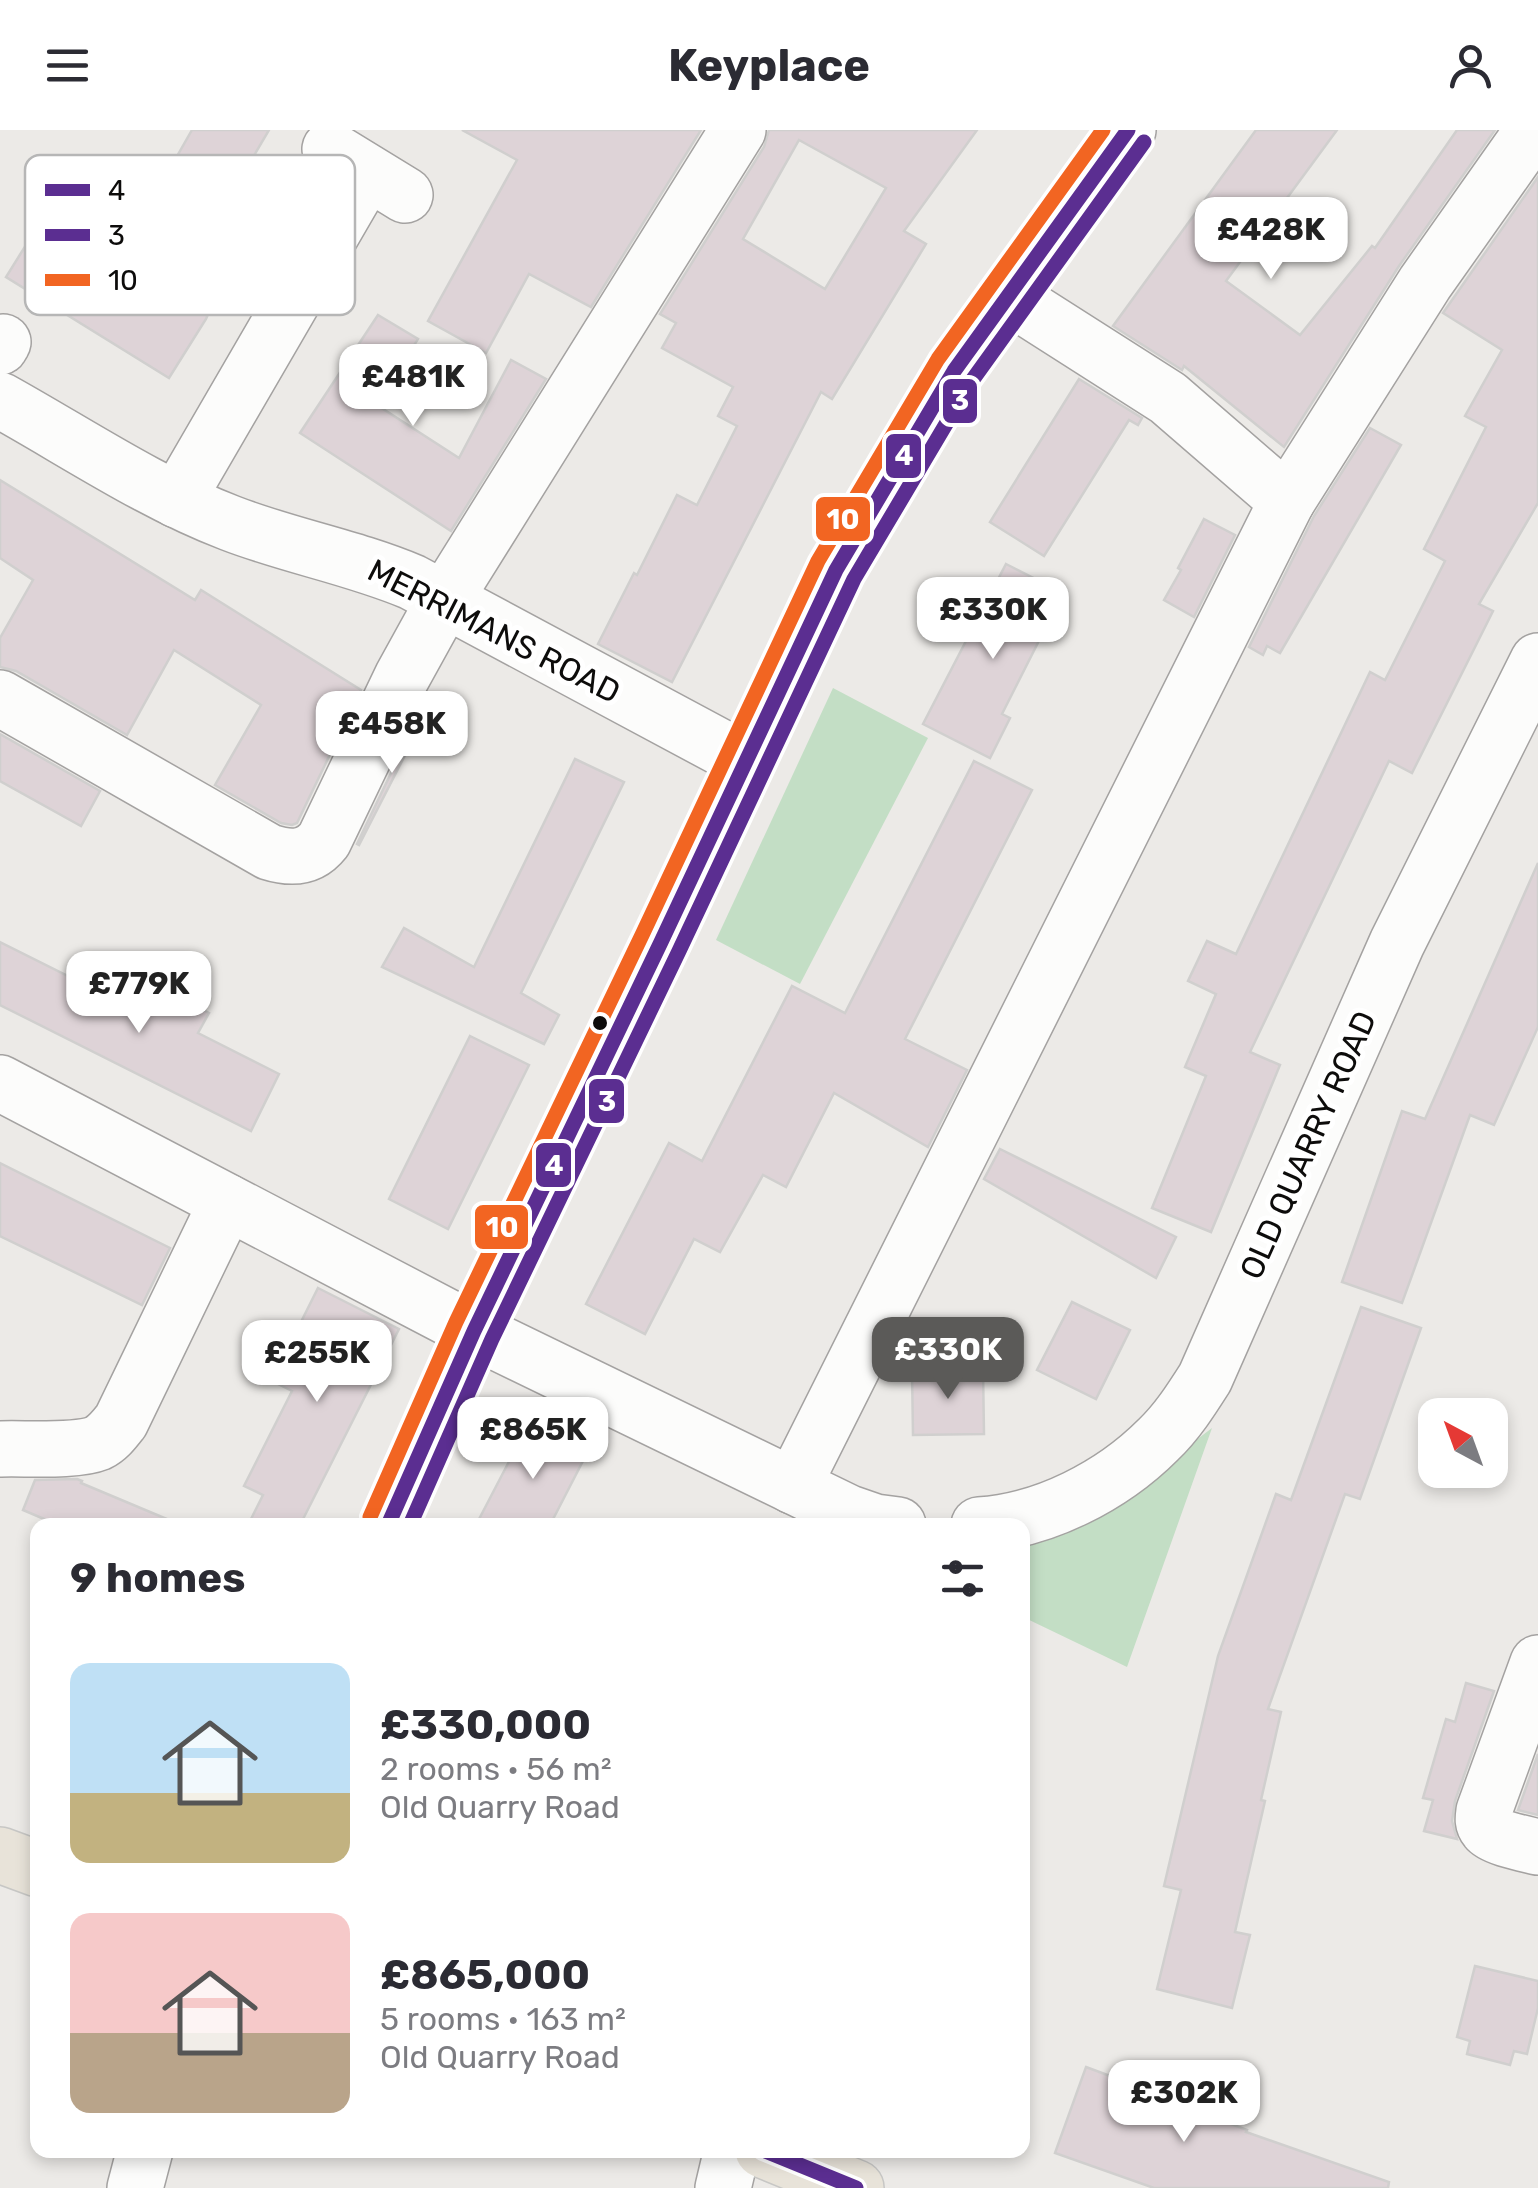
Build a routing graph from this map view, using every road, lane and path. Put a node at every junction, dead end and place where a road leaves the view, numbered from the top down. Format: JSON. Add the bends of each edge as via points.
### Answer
{"nodes":[{"id":1,"x":738,"y":130,"type":"edge"},
{"id":2,"x":1128,"y":130,"type":"edge"},
{"id":3,"x":1521,"y":147,"type":"dead end"},
{"id":4,"x":367,"y":172,"type":"dead end"},
{"id":5,"x":355,"y":193,"type":"edge"},
{"id":6,"x":1008,"y":296,"type":"junction"},
{"id":7,"x":285,"y":315,"type":"edge"},
{"id":8,"x":0,"y":400,"type":"edge"},
{"id":9,"x":178,"y":500,"type":"junction"},
{"id":10,"x":1287,"y":500,"type":"junction"},
{"id":11,"x":445,"y":599,"type":"junction"},
{"id":12,"x":1538,"y":661,"type":"edge"},
{"id":13,"x":0,"y":698,"type":"edge"},
{"id":14,"x":746,"y":762,"type":"junction"},
{"id":15,"x":0,"y":1083,"type":"edge"},
{"id":16,"x":227,"y":1202,"type":"junction"},
{"id":17,"x":474,"y":1331,"type":"junction"},
{"id":18,"x":0,"y":1449,"type":"edge"},
{"id":19,"x":796,"y":1501,"type":"edge"},
{"id":20,"x":391,"y":1518,"type":"edge"},
{"id":21,"x":863,"y":1518,"type":"edge"},
{"id":22,"x":1020,"y":1518,"type":"edge"},
{"id":23,"x":1538,"y":1663,"type":"edge"},
{"id":24,"x":1538,"y":1847,"type":"edge"},
{"id":25,"x":0,"y":1855,"type":"edge"},
{"id":26,"x":30,"y":1867,"type":"edge"},
{"id":27,"x":143,"y":2158,"type":"edge"},
{"id":28,"x":730,"y":2158,"type":"edge"},
{"id":29,"x":783,"y":2158,"type":"edge"},
{"id":30,"x":136,"y":2188,"type":"edge"},
{"id":31,"x":723,"y":2188,"type":"edge"},
{"id":32,"x":856,"y":2188,"type":"edge"}],
"edges":[{"from":1,"to":11,"type":"street"},
{"from":2,"to":6,"type":"street"},
{"from":3,"to":10,"type":"street"},
{"from":4,"to":5,"type":"street"},
{"from":6,"to":10,"type":"street","via":[[1168,398]]},
{"from":6,"to":14,"type":"street","via":[[954,371],[836,570]]},
{"from":7,"to":9,"type":"street"},
{"from":8,"to":9,"type":"street","name":"MERRIMANS ROAD"},
{"from":9,"to":11,"type":"street","name":"MERRIMANS ROAD","via":[[232,524],[384,570]]},
{"from":10,"to":19,"type":"street"},
{"from":11,"to":13,"type":"street","via":[[324,840],[303,856],[269,852]]},
{"from":11,"to":14,"type":"street","name":"MERRIMANS ROAD"},
{"from":12,"to":22,"type":"street","name":"OLD QUARRY ROAD","via":[[1397,943],[1205,1378],[1134,1461],[1062,1503]]},
{"from":14,"to":17,"type":"street"},
{"from":15,"to":16,"type":"street"},
{"from":16,"to":17,"type":"street"},
{"from":16,"to":18,"type":"street","via":[[114,1430],[84,1446]]},
{"from":17,"to":19,"type":"street"},
{"from":17,"to":20,"type":"street"},
{"from":19,"to":21,"type":"street"},
{"from":23,"to":24,"type":"street","via":[[1483,1820],[1492,1833]]},
{"from":25,"to":26,"type":"main road"},
{"from":27,"to":30,"type":"street"},
{"from":28,"to":31,"type":"street"},
{"from":29,"to":32,"type":"main road"}]}
